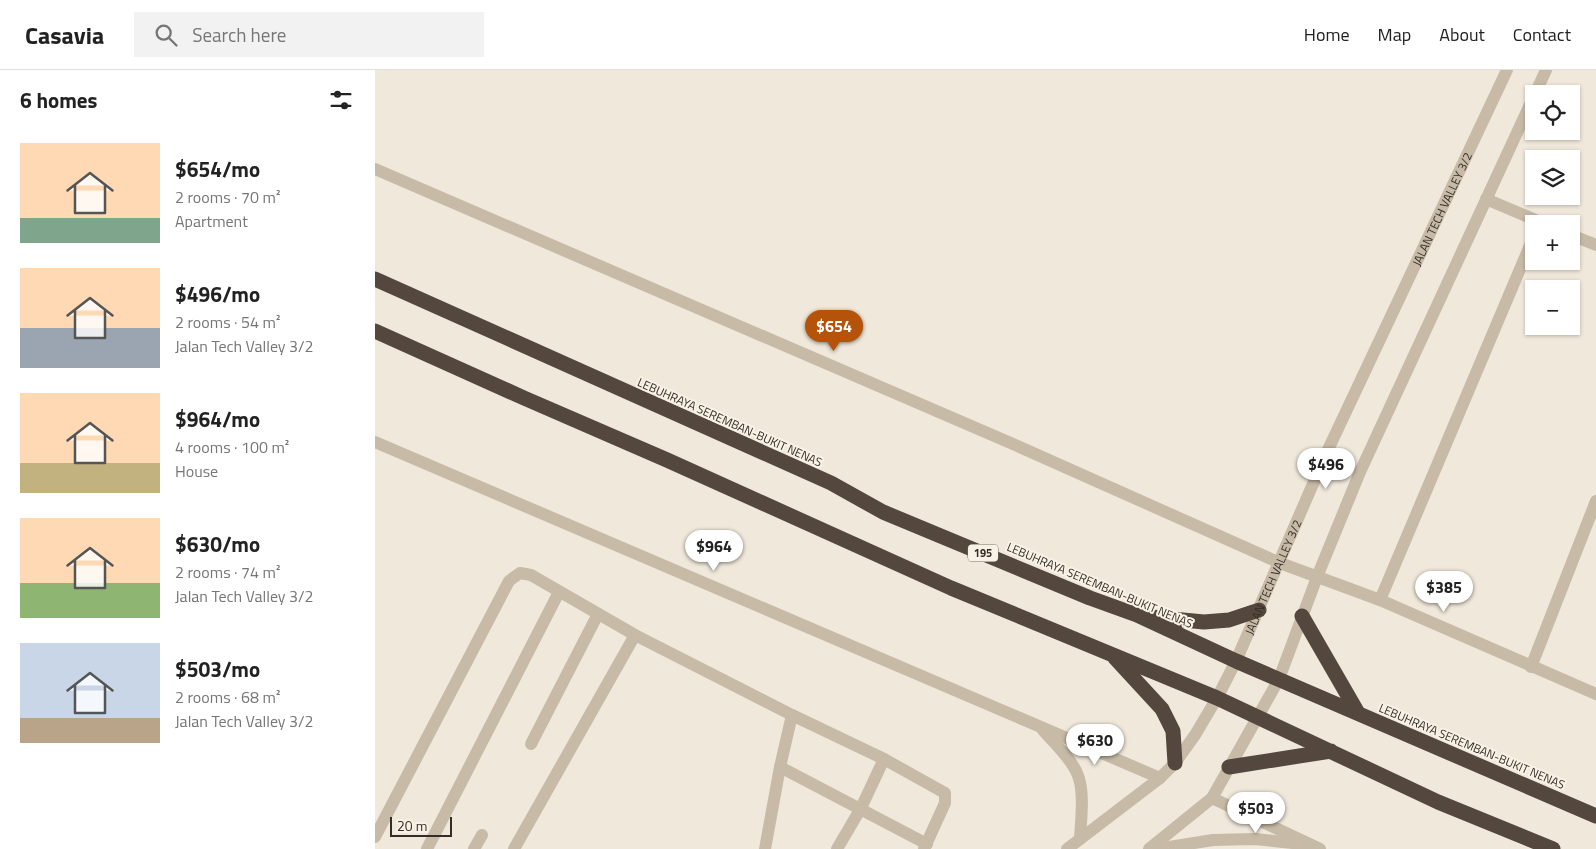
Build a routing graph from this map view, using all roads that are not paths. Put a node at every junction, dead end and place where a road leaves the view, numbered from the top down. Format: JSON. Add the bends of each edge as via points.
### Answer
{"nodes":[{"id":1,"x":1507,"y":70,"type":"edge"},
{"id":2,"x":1546,"y":70,"type":"edge"},
{"id":3,"x":1539,"y":85,"type":"edge"},
{"id":4,"x":1525,"y":114,"type":"edge"},
{"id":5,"x":375,"y":169,"type":"edge"},
{"id":6,"x":1486,"y":199,"type":"junction"},
{"id":7,"x":1525,"y":216,"type":"edge"},
{"id":8,"x":1580,"y":239,"type":"edge"},
{"id":9,"x":1596,"y":245,"type":"edge"},
{"id":10,"x":1525,"y":257,"type":"edge"},
{"id":11,"x":375,"y":279,"type":"edge"},
{"id":12,"x":375,"y":331,"type":"edge"},
{"id":13,"x":375,"y":442,"type":"edge"},
{"id":14,"x":1596,"y":501,"type":"edge"},
{"id":15,"x":1280,"y":564,"type":"junction"},
{"id":16,"x":1317,"y":577,"type":"junction"},
{"id":17,"x":559,"y":592,"type":"junction"},
{"id":18,"x":1381,"y":600,"type":"junction"},
{"id":19,"x":1259,"y":610,"type":"junction"},
{"id":20,"x":598,"y":614,"type":"junction"},
{"id":21,"x":1137,"y":615,"type":"junction"},
{"id":22,"x":1302,"y":616,"type":"junction"},
{"id":23,"x":635,"y":635,"type":"junction"},
{"id":24,"x":1111,"y":654,"type":"junction"},
{"id":25,"x":1236,"y":661,"type":"junction"},
{"id":26,"x":1531,"y":667,"type":"junction"},
{"id":27,"x":1279,"y":679,"type":"junction"},
{"id":28,"x":1596,"y":694,"type":"edge"},
{"id":29,"x":1217,"y":698,"type":"junction"},
{"id":30,"x":1358,"y":713,"type":"junction"},
{"id":31,"x":792,"y":715,"type":"junction"},
{"id":32,"x":1258,"y":716,"type":"junction"},
{"id":33,"x":1041,"y":728,"type":"junction"},
{"id":34,"x":531,"y":744,"type":"dead end"},
{"id":35,"x":1331,"y":751,"type":"junction"},
{"id":36,"x":885,"y":759,"type":"junction"},
{"id":37,"x":1175,"y":763,"type":"junction"},
{"id":38,"x":780,"y":767,"type":"junction"},
{"id":39,"x":1229,"y":767,"type":"junction"},
{"id":40,"x":1160,"y":778,"type":"junction"},
{"id":41,"x":1212,"y":798,"type":"junction"},
{"id":42,"x":861,"y":808,"type":"junction"},
{"id":43,"x":1596,"y":816,"type":"edge"},
{"id":44,"x":482,"y":835,"type":"dead end"},
{"id":45,"x":375,"y":837,"type":"edge"},
{"id":46,"x":1080,"y":839,"type":"junction"},
{"id":47,"x":926,"y":846,"type":"edge"},
{"id":48,"x":1316,"y":847,"type":"edge"},
{"id":49,"x":427,"y":849,"type":"edge"},
{"id":50,"x":474,"y":849,"type":"edge"},
{"id":51,"x":514,"y":849,"type":"edge"},
{"id":52,"x":765,"y":849,"type":"edge"},
{"id":53,"x":837,"y":849,"type":"edge"},
{"id":54,"x":1067,"y":849,"type":"edge"},
{"id":55,"x":1149,"y":849,"type":"edge"},
{"id":56,"x":1157,"y":849,"type":"edge"},
{"id":57,"x":1553,"y":849,"type":"edge"}],
"edges":[{"from":1,"to":15,"type":"street","name":"JALAN TECH VALLEY 3/2","via":[[1326,454]]},
{"from":2,"to":3,"type":"street"},
{"from":4,"to":6,"type":"street"},
{"from":5,"to":15,"type":"street","via":[[1004,440]]},
{"from":6,"to":7,"type":"street"},
{"from":6,"to":16,"type":"street","via":[[1360,472]]},
{"from":8,"to":9,"type":"street"},
{"from":10,"to":18,"type":"street"},
{"from":11,"to":21,"type":"highway","name":"LEBUHRAYA SEREMBAN-BUKIT NENAS","number":"195","via":[[831,483],[883,512]]},
{"from":12,"to":24,"type":"highway","via":[[951,588]]},
{"from":13,"to":33,"type":"street"},
{"from":14,"to":26,"type":"street"},
{"from":15,"to":16,"type":"street"},
{"from":15,"to":19,"type":"street","name":"JALAN TECH VALLEY 3/2"},
{"from":16,"to":18,"type":"street"},
{"from":16,"to":22,"type":"street"},
{"from":17,"to":20,"type":"street"},
{"from":17,"to":45,"type":"street","via":[[520,573],[509,581]]},
{"from":17,"to":49,"type":"street"},
{"from":18,"to":26,"type":"street"},
{"from":19,"to":21,"type":"highway","via":[[1229,620],[1204,622]]},
{"from":19,"to":25,"type":"street","name":"JALAN TECH VALLEY 3/2"},
{"from":20,"to":23,"type":"street"},
{"from":20,"to":34,"type":"street"},
{"from":21,"to":25,"type":"highway","name":"LEBUHRAYA SEREMBAN-BUKIT NENAS","number":"195"},
{"from":22,"to":27,"type":"street"},
{"from":22,"to":30,"type":"highway"},
{"from":23,"to":31,"type":"street"},
{"from":23,"to":51,"type":"street"},
{"from":24,"to":29,"type":"highway"},
{"from":24,"to":37,"type":"highway","via":[[1161,709],[1173,731]]},
{"from":25,"to":27,"type":"highway","name":"LEBUHRAYA SEREMBAN-BUKIT NENAS","number":"195"},
{"from":25,"to":29,"type":"street","name":"JALAN TECH VALLEY 3/2"},
{"from":26,"to":28,"type":"street"},
{"from":27,"to":30,"type":"highway","name":"LEBUHRAYA SEREMBAN-BUKIT NENAS","number":"195"},
{"from":27,"to":32,"type":"street"},
{"from":29,"to":32,"type":"highway"},
{"from":29,"to":37,"type":"street","name":"JALAN TECH VALLEY 3/2"},
{"from":30,"to":43,"type":"highway","name":"LEBUHRAYA SEREMBAN-BUKIT NENAS","number":"195"},
{"from":31,"to":36,"type":"street"},
{"from":31,"to":38,"type":"street"},
{"from":32,"to":35,"type":"highway"},
{"from":32,"to":39,"type":"street"},
{"from":33,"to":40,"type":"street"},
{"from":33,"to":46,"type":"street","via":[[1077,773],[1083,801]]},
{"from":35,"to":39,"type":"highway"},
{"from":35,"to":57,"type":"highway","via":[[1438,802]]},
{"from":36,"to":42,"type":"street"},
{"from":36,"to":47,"type":"street","via":[[945,793],[945,803]]},
{"from":37,"to":40,"type":"street","name":"JALAN TECH VALLEY 3/2"},
{"from":38,"to":42,"type":"street"},
{"from":38,"to":52,"type":"street"},
{"from":39,"to":41,"type":"street"},
{"from":40,"to":46,"type":"street","name":"JALAN TECH VALLEY 3/2"},
{"from":41,"to":48,"type":"street"},
{"from":41,"to":55,"type":"street"},
{"from":42,"to":47,"type":"street"},
{"from":42,"to":53,"type":"street"},
{"from":44,"to":50,"type":"street"},
{"from":46,"to":54,"type":"street","name":"JALAN TECH VALLEY 3/2"},
{"from":48,"to":56,"type":"street","via":[[1255,839],[1213,840]]}]}
